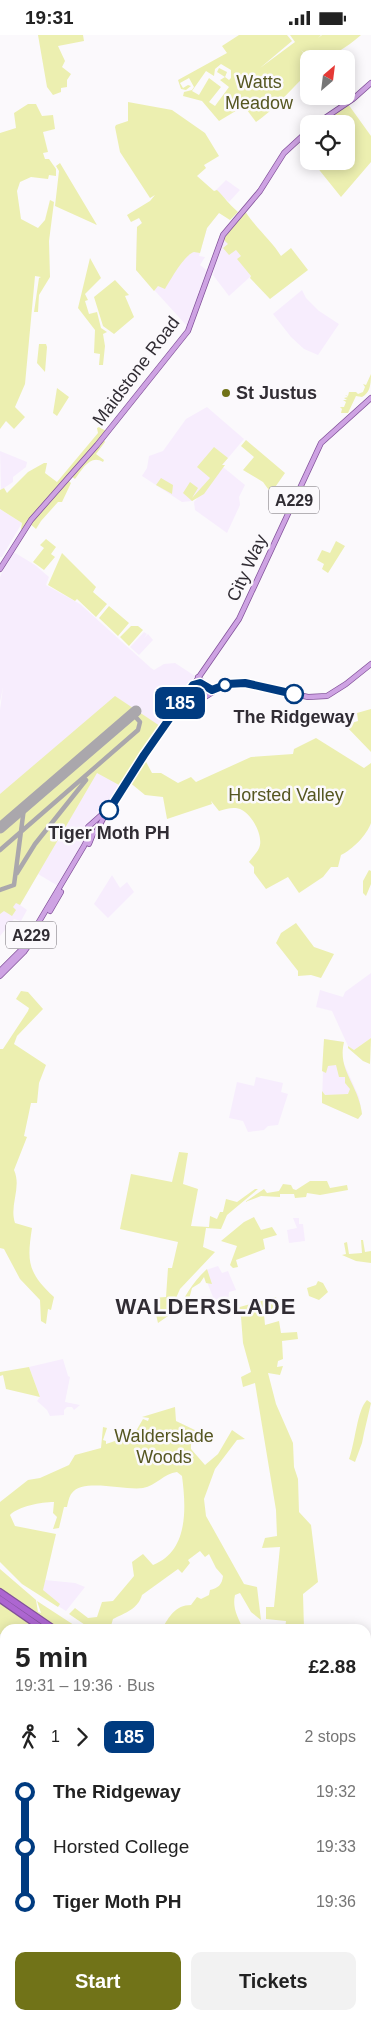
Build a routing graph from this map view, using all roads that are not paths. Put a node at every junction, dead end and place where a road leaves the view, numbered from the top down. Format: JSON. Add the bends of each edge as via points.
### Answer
{"nodes":[{"id":1,"x":371,"y":83,"type":"edge"},
{"id":2,"x":329,"y":115,"type":"edge"},
{"id":3,"x":300,"y":138,"type":"edge"},
{"id":4,"x":371,"y":398,"type":"edge"},
{"id":5,"x":0,"y":569,"type":"edge"},
{"id":6,"x":371,"y":663,"type":"edge"},
{"id":7,"x":203,"y":682,"type":"junction"},
{"id":8,"x":193,"y":685,"type":"junction"},
{"id":9,"x":216,"y":690,"type":"junction"},
{"id":10,"x":211,"y":693,"type":"junction"},
{"id":11,"x":205,"y":696,"type":"junction"},
{"id":12,"x":182,"y":700,"type":"junction"},
{"id":13,"x":189,"y":706,"type":"junction"},
{"id":14,"x":161,"y":731,"type":"junction"},
{"id":15,"x":115,"y":798,"type":"junction"},
{"id":16,"x":91,"y":824,"type":"junction"},
{"id":17,"x":97,"y":827,"type":"junction"},
{"id":18,"x":91,"y":833,"type":"junction"},
{"id":19,"x":0,"y":971,"type":"edge"},
{"id":20,"x":0,"y":976,"type":"edge"},
{"id":21,"x":0,"y":1592,"type":"edge"},
{"id":22,"x":0,"y":1599,"type":"edge"},
{"id":23,"x":35,"y":1624,"type":"edge"},
{"id":24,"x":47,"y":1624,"type":"edge"}],
"edges":[{"from":1,"to":2,"type":"main road"},
{"from":3,"to":5,"type":"main road","name":"Maidstone Road","via":[[284,153],[260,191],[223,235],[188,331],[87,457],[31,520]]},
{"from":4,"to":7,"type":"main road","name":"City Way","number":"A229","via":[[320,445],[241,615]]},
{"from":6,"to":9,"type":"main road","via":[[346,684],[322,697],[296,695],[245,683],[227,684]]},
{"from":7,"to":8,"type":"main road","number":"A229"},
{"from":7,"to":8,"type":"main road"},
{"from":7,"to":9,"type":"main road"},
{"from":7,"to":10,"type":"main road"},
{"from":7,"to":11,"type":"main road"},
{"from":8,"to":12,"type":"main road","number":"A229"},
{"from":9,"to":10,"type":"main road"},
{"from":10,"to":11,"type":"main road","number":"A229"},
{"from":11,"to":13,"type":"main road","number":"A229"},
{"from":12,"to":13,"type":"main road"},
{"from":12,"to":14,"type":"main road","number":"A229"},
{"from":13,"to":14,"type":"main road","number":"A229","via":[[174,716]]},
{"from":14,"to":15,"type":"main road","number":"A229"},
{"from":15,"to":16,"type":"main road","number":"A229","via":[[103,815]]},
{"from":15,"to":17,"type":"main road","number":"A229"},
{"from":16,"to":17,"type":"main road"},
{"from":16,"to":18,"type":"main road","number":"A229","via":[[88,827]]},
{"from":17,"to":18,"type":"main road","number":"A229"},
{"from":18,"to":19,"type":"main road","number":"A229","via":[[35,930]]},
{"from":18,"to":20,"type":"main road","number":"A229","via":[[87,848],[30,943]]},
{"from":21,"to":24,"type":"highway"},
{"from":22,"to":23,"type":"highway"}]}
